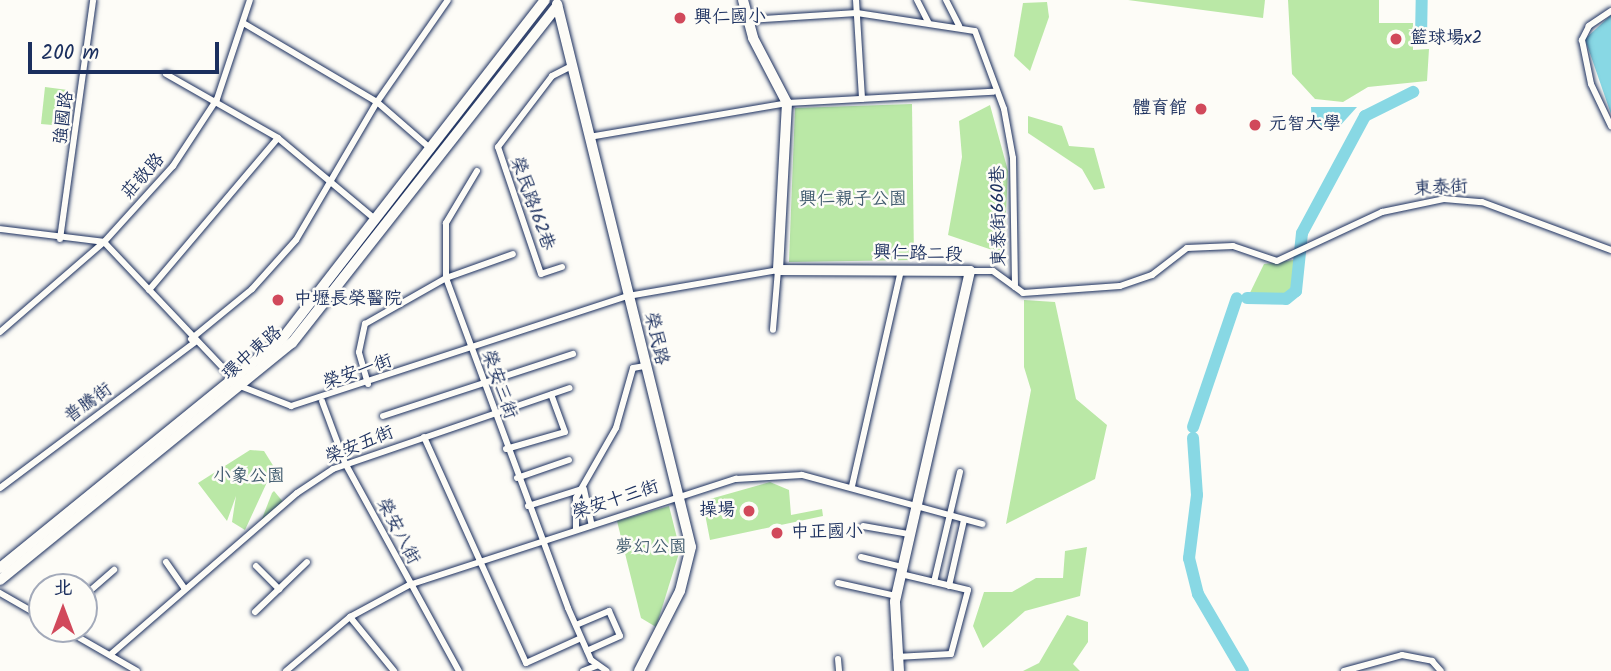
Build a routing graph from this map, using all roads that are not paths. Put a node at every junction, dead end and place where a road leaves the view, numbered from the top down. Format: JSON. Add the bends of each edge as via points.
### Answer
{"nodes":[{"id":1,"x":93,"y":0,"type":"edge"},
{"id":2,"x":250,"y":0,"type":"edge"},
{"id":3,"x":448,"y":0,"type":"edge"},
{"id":4,"x":543,"y":0,"type":"edge"},
{"id":5,"x":743,"y":0,"type":"edge"},
{"id":6,"x":856,"y":0,"type":"edge"},
{"id":7,"x":917,"y":0,"type":"edge"},
{"id":8,"x":946,"y":0,"type":"edge"},
{"id":9,"x":558,"y":3,"type":"edge"},
{"id":10,"x":1611,"y":11,"type":"edge"},
{"id":11,"x":857,"y":13,"type":"junction"},
{"id":12,"x":746,"y":20,"type":"junction"},
{"id":13,"x":928,"y":22,"type":"junction"},
{"id":14,"x":246,"y":24,"type":"junction"},
{"id":15,"x":959,"y":26,"type":"junction"},
{"id":16,"x":572,"y":66,"type":"junction"},
{"id":17,"x":166,"y":74,"type":"dead end"},
{"id":18,"x":993,"y":92,"type":"junction"},
{"id":19,"x":217,"y":99,"type":"junction"},
{"id":20,"x":862,"y":99,"type":"junction"},
{"id":21,"x":377,"y":102,"type":"junction"},
{"id":22,"x":787,"y":103,"type":"junction"},
{"id":23,"x":1611,"y":126,"type":"edge"},
{"id":24,"x":589,"y":137,"type":"junction"},
{"id":25,"x":278,"y":138,"type":"junction"},
{"id":26,"x":436,"y":153,"type":"junction"},
{"id":27,"x":477,"y":171,"type":"dead end"},
{"id":28,"x":330,"y":182,"type":"junction"},
{"id":29,"x":374,"y":218,"type":"junction"},
{"id":30,"x":382,"y":226,"type":"junction"},
{"id":31,"x":0,"y":229,"type":"edge"},
{"id":32,"x":60,"y":239,"type":"junction"},
{"id":33,"x":104,"y":242,"type":"junction"},
{"id":34,"x":1611,"y":250,"type":"edge"},
{"id":35,"x":513,"y":254,"type":"dead end"},
{"id":36,"x":562,"y":268,"type":"dead end"},
{"id":37,"x":902,"y":268,"type":"junction"},
{"id":38,"x":778,"y":270,"type":"junction"},
{"id":39,"x":971,"y":271,"type":"junction"},
{"id":40,"x":446,"y":278,"type":"junction"},
{"id":41,"x":1015,"y":288,"type":"junction"},
{"id":42,"x":149,"y":290,"type":"junction"},
{"id":43,"x":628,"y":296,"type":"junction"},
{"id":44,"x":773,"y":330,"type":"dead end"},
{"id":45,"x":0,"y":332,"type":"edge"},
{"id":46,"x":193,"y":341,"type":"junction"},
{"id":47,"x":470,"y":349,"type":"junction"},
{"id":48,"x":573,"y":354,"type":"dead end"},
{"id":49,"x":645,"y":366,"type":"junction"},
{"id":50,"x":237,"y":383,"type":"junction"},
{"id":51,"x":482,"y":383,"type":"junction"},
{"id":52,"x":369,"y":384,"type":"junction"},
{"id":53,"x":569,"y":388,"type":"dead end"},
{"id":54,"x":551,"y":394,"type":"junction"},
{"id":55,"x":322,"y":401,"type":"junction"},
{"id":56,"x":493,"y":414,"type":"junction"},
{"id":57,"x":383,"y":416,"type":"dead end"},
{"id":58,"x":424,"y":437,"type":"junction"},
{"id":59,"x":506,"y":449,"type":"junction"},
{"id":60,"x":569,"y":460,"type":"dead end"},
{"id":61,"x":345,"y":463,"type":"junction"},
{"id":62,"x":960,"y":472,"type":"dead end"},
{"id":63,"x":517,"y":478,"type":"junction"},
{"id":64,"x":852,"y":486,"type":"junction"},
{"id":65,"x":0,"y":488,"type":"edge"},
{"id":66,"x":584,"y":489,"type":"junction"},
{"id":67,"x":677,"y":497,"type":"junction"},
{"id":68,"x":528,"y":506,"type":"junction"},
{"id":69,"x":916,"y":506,"type":"junction"},
{"id":70,"x":950,"y":516,"type":"junction"},
{"id":71,"x":964,"y":520,"type":"junction"},
{"id":72,"x":591,"y":523,"type":"junction"},
{"id":73,"x":982,"y":524,"type":"dead end"},
{"id":74,"x":863,"y":526,"type":"dead end"},
{"id":75,"x":576,"y":529,"type":"junction"},
{"id":76,"x":909,"y":534,"type":"junction"},
{"id":77,"x":543,"y":539,"type":"junction"},
{"id":78,"x":861,"y":557,"type":"dead end"},
{"id":79,"x":479,"y":558,"type":"junction"},
{"id":80,"x":166,"y":562,"type":"dead end"},
{"id":81,"x":307,"y":562,"type":"dead end"},
{"id":82,"x":256,"y":566,"type":"dead end"},
{"id":83,"x":0,"y":568,"type":"edge"},
{"id":84,"x":114,"y":570,"type":"dead end"},
{"id":85,"x":902,"y":570,"type":"junction"},
{"id":86,"x":0,"y":579,"type":"edge"},
{"id":87,"x":934,"y":582,"type":"junction"},
{"id":88,"x":838,"y":583,"type":"dead end"},
{"id":89,"x":98,"y":584,"type":"edge"},
{"id":90,"x":409,"y":585,"type":"junction"},
{"id":91,"x":949,"y":586,"type":"junction"},
{"id":92,"x":185,"y":589,"type":"junction"},
{"id":93,"x":279,"y":589,"type":"junction"},
{"id":94,"x":0,"y":593,"type":"edge"},
{"id":95,"x":896,"y":596,"type":"junction"},
{"id":96,"x":28,"y":609,"type":"edge"},
{"id":97,"x":254,"y":612,"type":"dead end"},
{"id":98,"x":350,"y":617,"type":"junction"},
{"id":99,"x":576,"y":625,"type":"junction"},
{"id":100,"x":581,"y":638,"type":"junction"},
{"id":101,"x":89,"y":643,"type":"edge"},
{"id":102,"x":587,"y":651,"type":"junction"},
{"id":103,"x":110,"y":655,"type":"junction"},
{"id":104,"x":896,"y":657,"type":"junction"},
{"id":105,"x":838,"y":659,"type":"dead end"},
{"id":106,"x":293,"y":664,"type":"junction"},
{"id":107,"x":596,"y":666,"type":"junction"},
{"id":108,"x":137,"y":671,"type":"edge"},
{"id":109,"x":286,"y":671,"type":"edge"},
{"id":110,"x":300,"y":671,"type":"edge"},
{"id":111,"x":394,"y":671,"type":"edge"},
{"id":112,"x":459,"y":671,"type":"edge"},
{"id":113,"x":583,"y":671,"type":"edge"},
{"id":114,"x":607,"y":671,"type":"edge"},
{"id":115,"x":639,"y":671,"type":"edge"},
{"id":116,"x":839,"y":671,"type":"edge"},
{"id":117,"x":899,"y":671,"type":"edge"},
{"id":118,"x":1344,"y":671,"type":"edge"},
{"id":119,"x":1441,"y":671,"type":"edge"}],
"edges":[{"from":1,"to":32,"type":"street","name":"強國路"},
{"from":2,"to":14,"type":"street","name":"莊敬路"},
{"from":3,"to":21,"type":"street","name":"普騰街"},
{"from":4,"to":9,"type":"street"},
{"from":4,"to":26,"type":"street","name":"環中東路"},
{"from":5,"to":12,"type":"street"},
{"from":6,"to":11,"type":"street"},
{"from":7,"to":13,"type":"street"},
{"from":8,"to":15,"type":"street"},
{"from":9,"to":16,"type":"street","name":"榮民路"},
{"from":9,"to":26,"type":"street","name":"環中東路"},
{"from":10,"to":23,"type":"street","via":[[1582,40]]},
{"from":11,"to":12,"type":"street"},
{"from":11,"to":13,"type":"street"},
{"from":11,"to":20,"type":"street"},
{"from":12,"to":22,"type":"street"},
{"from":13,"to":15,"type":"street"},
{"from":14,"to":19,"type":"street","name":"莊敬路"},
{"from":14,"to":21,"type":"street"},
{"from":15,"to":18,"type":"street","name":"東泰街660巷","via":[[971,27]]},
{"from":16,"to":24,"type":"street","name":"榮民路"},
{"from":16,"to":36,"type":"street","name":"榮民路162巷","via":[[552,76],[498,148],[541,274]]},
{"from":17,"to":19,"type":"street"},
{"from":18,"to":20,"type":"street"},
{"from":18,"to":41,"type":"street","name":"東泰街660巷","via":[[1004,108],[1013,158]]},
{"from":19,"to":25,"type":"street"},
{"from":19,"to":33,"type":"street","name":"莊敬路","via":[[173,166]]},
{"from":20,"to":22,"type":"street"},
{"from":21,"to":26,"type":"street"},
{"from":21,"to":28,"type":"street","name":"普騰街"},
{"from":22,"to":24,"type":"street"},
{"from":22,"to":38,"type":"street"},
{"from":24,"to":43,"type":"street","name":"榮民路"},
{"from":25,"to":28,"type":"street"},
{"from":25,"to":42,"type":"street"},
{"from":26,"to":29,"type":"street","name":"環中東路"},
{"from":26,"to":30,"type":"street","name":"環中東路"},
{"from":27,"to":40,"type":"street","name":"榮安三街","via":[[446,223]]},
{"from":28,"to":29,"type":"street"},
{"from":28,"to":46,"type":"street","name":"普騰街","via":[[279,261]]},
{"from":29,"to":30,"type":"street"},
{"from":29,"to":50,"type":"street","name":"環中東路","via":[[282,339]]},
{"from":30,"to":50,"type":"street","name":"環中東路","via":[[292,343]]},
{"from":31,"to":32,"type":"street"},
{"from":32,"to":33,"type":"street"},
{"from":33,"to":42,"type":"street","name":"榮安一街"},
{"from":33,"to":45,"type":"street","name":"莊敬路"},
{"from":34,"to":41,"type":"street","name":"東泰街","via":[[1465,199],[1390,210],[1277,261],[1233,246],[1187,248],[1152,275],[1120,285],[1036,293]]},
{"from":35,"to":40,"type":"street"},
{"from":37,"to":38,"type":"street","name":"興仁路二段"},
{"from":37,"to":39,"type":"street","name":"興仁路二段"},
{"from":37,"to":64,"type":"street"},
{"from":38,"to":43,"type":"street","name":"榮安一街"},
{"from":38,"to":44,"type":"street"},
{"from":39,"to":41,"type":"street","via":[[993,271]]},
{"from":39,"to":69,"type":"street","name":"興仁路二段"},
{"from":40,"to":47,"type":"street","name":"榮安三街"},
{"from":40,"to":52,"type":"street","via":[[365,324],[359,352]]},
{"from":42,"to":46,"type":"street","name":"榮安一街"},
{"from":43,"to":47,"type":"street","name":"榮安一街"},
{"from":43,"to":49,"type":"street","name":"榮民路"},
{"from":46,"to":50,"type":"street","name":"榮安一街"},
{"from":46,"to":65,"type":"street","name":"普騰街"},
{"from":47,"to":51,"type":"street","name":"榮安三街"},
{"from":47,"to":52,"type":"street","name":"榮安一街"},
{"from":48,"to":51,"type":"street"},
{"from":49,"to":66,"type":"street","via":[[634,368],[622,407]]},
{"from":49,"to":67,"type":"street","name":"榮民路"},
{"from":50,"to":55,"type":"street","name":"榮安一街","via":[[273,402]]},
{"from":50,"to":83,"type":"street","name":"環中東路"},
{"from":50,"to":86,"type":"street","name":"環中東路"},
{"from":51,"to":56,"type":"street","name":"榮安三街"},
{"from":51,"to":57,"type":"street"},
{"from":52,"to":55,"type":"street","name":"榮安一街"},
{"from":53,"to":54,"type":"street","name":"榮安五街"},
{"from":54,"to":56,"type":"street","name":"榮安五街"},
{"from":54,"to":59,"type":"street","via":[[565,432]]},
{"from":55,"to":61,"type":"street","name":"榮安八街"},
{"from":56,"to":58,"type":"street","name":"榮安五街"},
{"from":56,"to":59,"type":"street","name":"榮安三街"},
{"from":58,"to":61,"type":"street","name":"榮安五街"},
{"from":58,"to":79,"type":"street"},
{"from":59,"to":63,"type":"street","name":"榮安三街"},
{"from":60,"to":63,"type":"street"},
{"from":61,"to":90,"type":"street","name":"榮安八街"},
{"from":61,"to":92,"type":"street","name":"榮安五街","via":[[297,493]]},
{"from":62,"to":70,"type":"street"},
{"from":63,"to":68,"type":"street","name":"榮安三街"},
{"from":64,"to":67,"type":"street","name":"榮安十三街","via":[[802,475],[751,476]]},
{"from":64,"to":69,"type":"street","name":"榮安十三街"},
{"from":66,"to":68,"type":"street"},
{"from":66,"to":72,"type":"street"},
{"from":66,"to":75,"type":"street","via":[[572,512]]},
{"from":67,"to":72,"type":"street","name":"榮安十三街"},
{"from":67,"to":115,"type":"street","name":"榮民路","via":[[690,566]]},
{"from":68,"to":77,"type":"street","name":"榮安三街"},
{"from":69,"to":70,"type":"street","name":"榮安十三街"},
{"from":69,"to":76,"type":"street","name":"興仁路二段"},
{"from":70,"to":71,"type":"street","name":"榮安十三街"},
{"from":70,"to":87,"type":"street"},
{"from":71,"to":73,"type":"street","name":"榮安十三街"},
{"from":71,"to":91,"type":"street"},
{"from":72,"to":75,"type":"street","name":"榮安十三街"},
{"from":74,"to":76,"type":"street"},
{"from":75,"to":77,"type":"street","name":"榮安十三街"},
{"from":76,"to":85,"type":"street","name":"興仁路二段"},
{"from":77,"to":79,"type":"street","name":"榮安十三街"},
{"from":77,"to":99,"type":"street","name":"榮安三街"},
{"from":78,"to":85,"type":"street"},
{"from":79,"to":90,"type":"street","name":"榮安十三街"},
{"from":79,"to":100,"type":"street","via":[[526,663]]},
{"from":80,"to":92,"type":"street"},
{"from":81,"to":93,"type":"street"},
{"from":82,"to":93,"type":"street"},
{"from":84,"to":89,"type":"street"},
{"from":85,"to":87,"type":"street"},
{"from":85,"to":95,"type":"street","name":"興仁路二段"},
{"from":87,"to":91,"type":"street"},
{"from":88,"to":95,"type":"street"},
{"from":90,"to":98,"type":"street","name":"榮安十三街"},
{"from":90,"to":112,"type":"street","name":"榮安八街"},
{"from":91,"to":104,"type":"street","via":[[968,590],[958,643],[951,654]]},
{"from":92,"to":103,"type":"street","name":"榮安五街"},
{"from":93,"to":97,"type":"street"},
{"from":94,"to":96,"type":"street"},
{"from":95,"to":104,"type":"street","name":"興仁路二段"},
{"from":98,"to":106,"type":"street","name":"榮安十三街"},
{"from":98,"to":111,"type":"street"},
{"from":99,"to":100,"type":"street","name":"榮安三街"},
{"from":99,"to":102,"type":"street","via":[[610,611],[620,636]]},
{"from":100,"to":102,"type":"street","name":"榮安三街"},
{"from":101,"to":103,"type":"street"},
{"from":102,"to":107,"type":"street","name":"榮安三街"},
{"from":103,"to":108,"type":"street"},
{"from":104,"to":117,"type":"street","name":"興仁路二段"},
{"from":105,"to":116,"type":"street"},
{"from":106,"to":109,"type":"street","name":"榮安十三街"},
{"from":106,"to":110,"type":"street"},
{"from":107,"to":113,"type":"street"},
{"from":107,"to":114,"type":"street"},
{"from":118,"to":119,"type":"street","via":[[1402,656],[1432,661]]}]}
